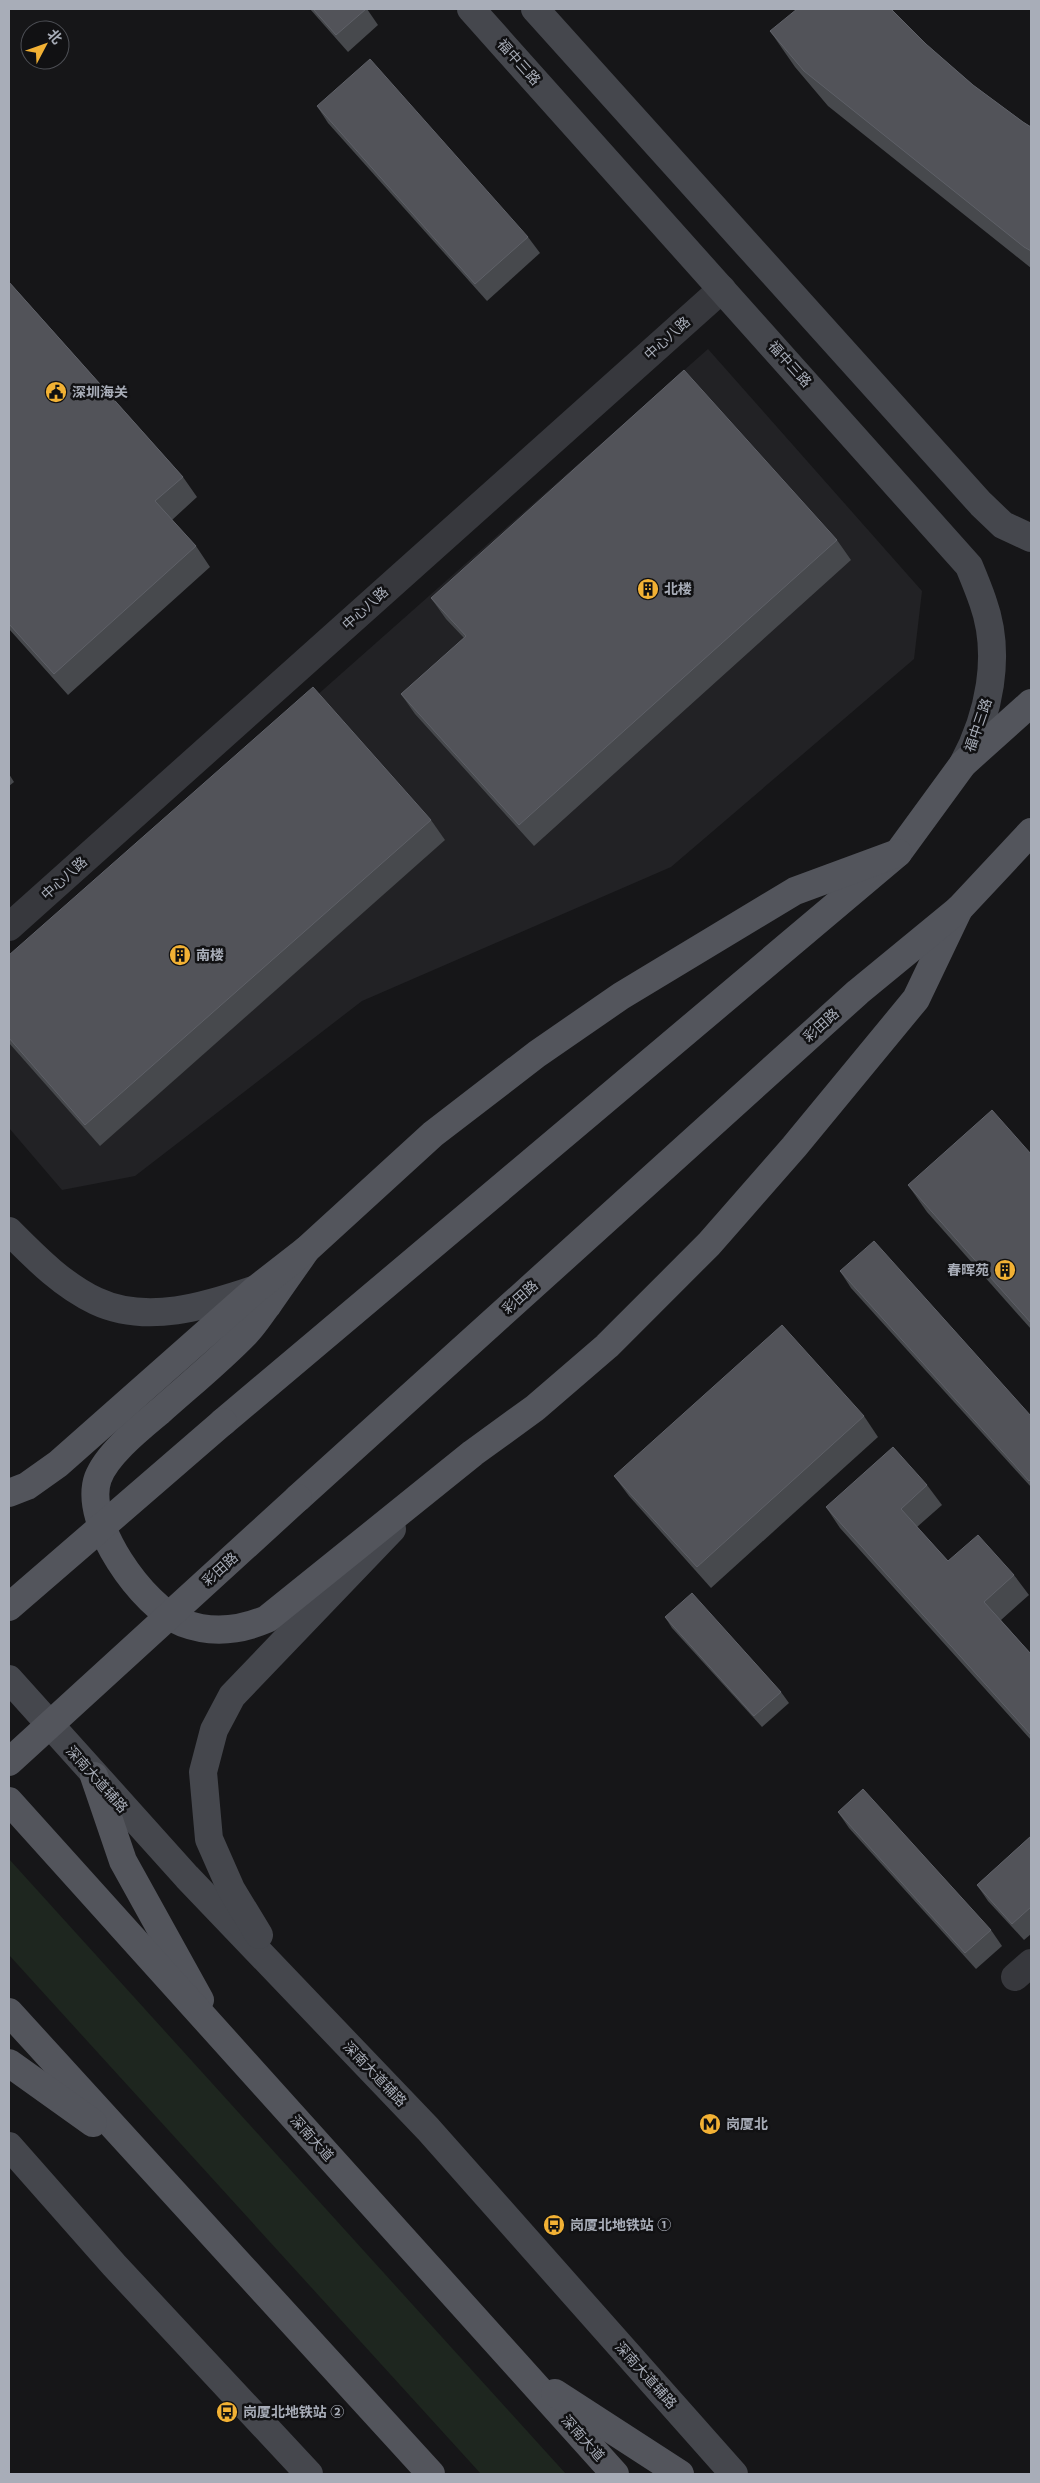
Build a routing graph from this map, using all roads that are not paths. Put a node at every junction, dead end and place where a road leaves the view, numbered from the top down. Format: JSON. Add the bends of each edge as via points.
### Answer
{"nodes":[{"id":1,"x":471,"y":9,"type":"edge"},
{"id":2,"x":535,"y":9,"type":"edge"},
{"id":3,"x":722,"y":289,"type":"junction"},
{"id":4,"x":1031,"y":538,"type":"edge"},
{"id":5,"x":1031,"y":703,"type":"edge"},
{"id":6,"x":963,"y":764,"type":"junction"},
{"id":7,"x":1031,"y":832,"type":"edge"},
{"id":8,"x":898,"y":853,"type":"junction"},
{"id":9,"x":959,"y":909,"type":"junction"},
{"id":10,"x":9,"y":927,"type":"edge"},
{"id":11,"x":9,"y":1231,"type":"edge"},
{"id":12,"x":306,"y":1250,"type":"junction"},
{"id":13,"x":256,"y":1289,"type":"junction"},
{"id":14,"x":9,"y":1493,"type":"edge"},
{"id":15,"x":424,"y":1495,"type":"junction"},
{"id":16,"x":9,"y":1607,"type":"edge"},
{"id":17,"x":9,"y":1679,"type":"edge"},
{"id":18,"x":9,"y":1762,"type":"edge"},
{"id":19,"x":94,"y":1776,"type":"junction"},
{"id":20,"x":9,"y":1801,"type":"edge"},
{"id":21,"x":311,"y":2007,"type":"junction"},
{"id":22,"x":9,"y":2012,"type":"edge"},
{"id":23,"x":216,"y":2030,"type":"junction"},
{"id":24,"x":9,"y":2064,"type":"edge"},
{"id":25,"x":9,"y":2146,"type":"edge"},
{"id":26,"x":146,"y":2162,"type":"junction"},
{"id":27,"x":526,"y":2375,"type":"junction"},
{"id":28,"x":398,"y":2438,"type":"junction"},
{"id":29,"x":309,"y":2474,"type":"edge"},
{"id":30,"x":415,"y":2474,"type":"edge"},
{"id":31,"x":431,"y":2474,"type":"edge"},
{"id":32,"x":615,"y":2474,"type":"edge"},
{"id":33,"x":680,"y":2474,"type":"edge"},
{"id":34,"x":734,"y":2474,"type":"edge"}],
"edges":[{"from":1,"to":3,"type":"main road","name":"福中三路"},
{"from":2,"to":4,"type":"main road","via":[[981,504],[1003,525]]},
{"from":3,"to":6,"type":"main road","name":"福中三路","via":[[969,566],[984,602],[992,650],[982,720]]},
{"from":3,"to":10,"type":"street","name":"中心八路"},
{"from":5,"to":6,"type":"main road"},
{"from":6,"to":8,"type":"main road"},
{"from":7,"to":9,"type":"main road","name":"彩田路"},
{"from":8,"to":12,"type":"main road","via":[[795,891],[621,996],[537,1054],[433,1134]]},
{"from":8,"to":16,"type":"main road","bridge":true,"via":[[222,1422]]},
{"from":9,"to":15,"type":"main road","via":[[916,999],[709,1244],[607,1346],[535,1408],[473,1453]]},
{"from":9,"to":18,"type":"main road","name":"彩田路","bridge":true,"via":[[858,992]]},
{"from":11,"to":13,"type":"main road","via":[[64,1281],[96,1301],[120,1308],[175,1311],[204,1306]]},
{"from":12,"to":13,"type":"main road"},
{"from":12,"to":15,"type":"main road","via":[[248,1332],[112,1457],[98,1478],[95,1507],[105,1536],[139,1587],[164,1611],[182,1622],[211,1630],[230,1630],[249,1627],[267,1619]]},
{"from":13,"to":14,"type":"main road","via":[[58,1464],[26,1486]]},
{"from":15,"to":21,"type":"main road","via":[[232,1696],[214,1730],[203,1772],[209,1839],[231,1889],[258,1934]]},
{"from":17,"to":19,"type":"main road","name":"深南大道辅路"},
{"from":19,"to":21,"type":"main road","name":"深南大道辅路"},
{"from":19,"to":23,"type":"main road","via":[[123,1860]]},
{"from":20,"to":23,"type":"main road","name":"深南大道"},
{"from":21,"to":34,"type":"main road","name":"深南大道辅路","via":[[428,2129]]},
{"from":22,"to":26,"type":"main road"},
{"from":23,"to":27,"type":"main road","name":"深南大道"},
{"from":24,"to":26,"type":"main road"},
{"from":25,"to":29,"type":"main road","via":[[114,2265]]},
{"from":26,"to":28,"type":"main road"},
{"from":27,"to":32,"type":"main road","name":"深南大道"},
{"from":27,"to":33,"type":"main road"},
{"from":28,"to":30,"type":"main road"},
{"from":28,"to":31,"type":"main road"}]}
